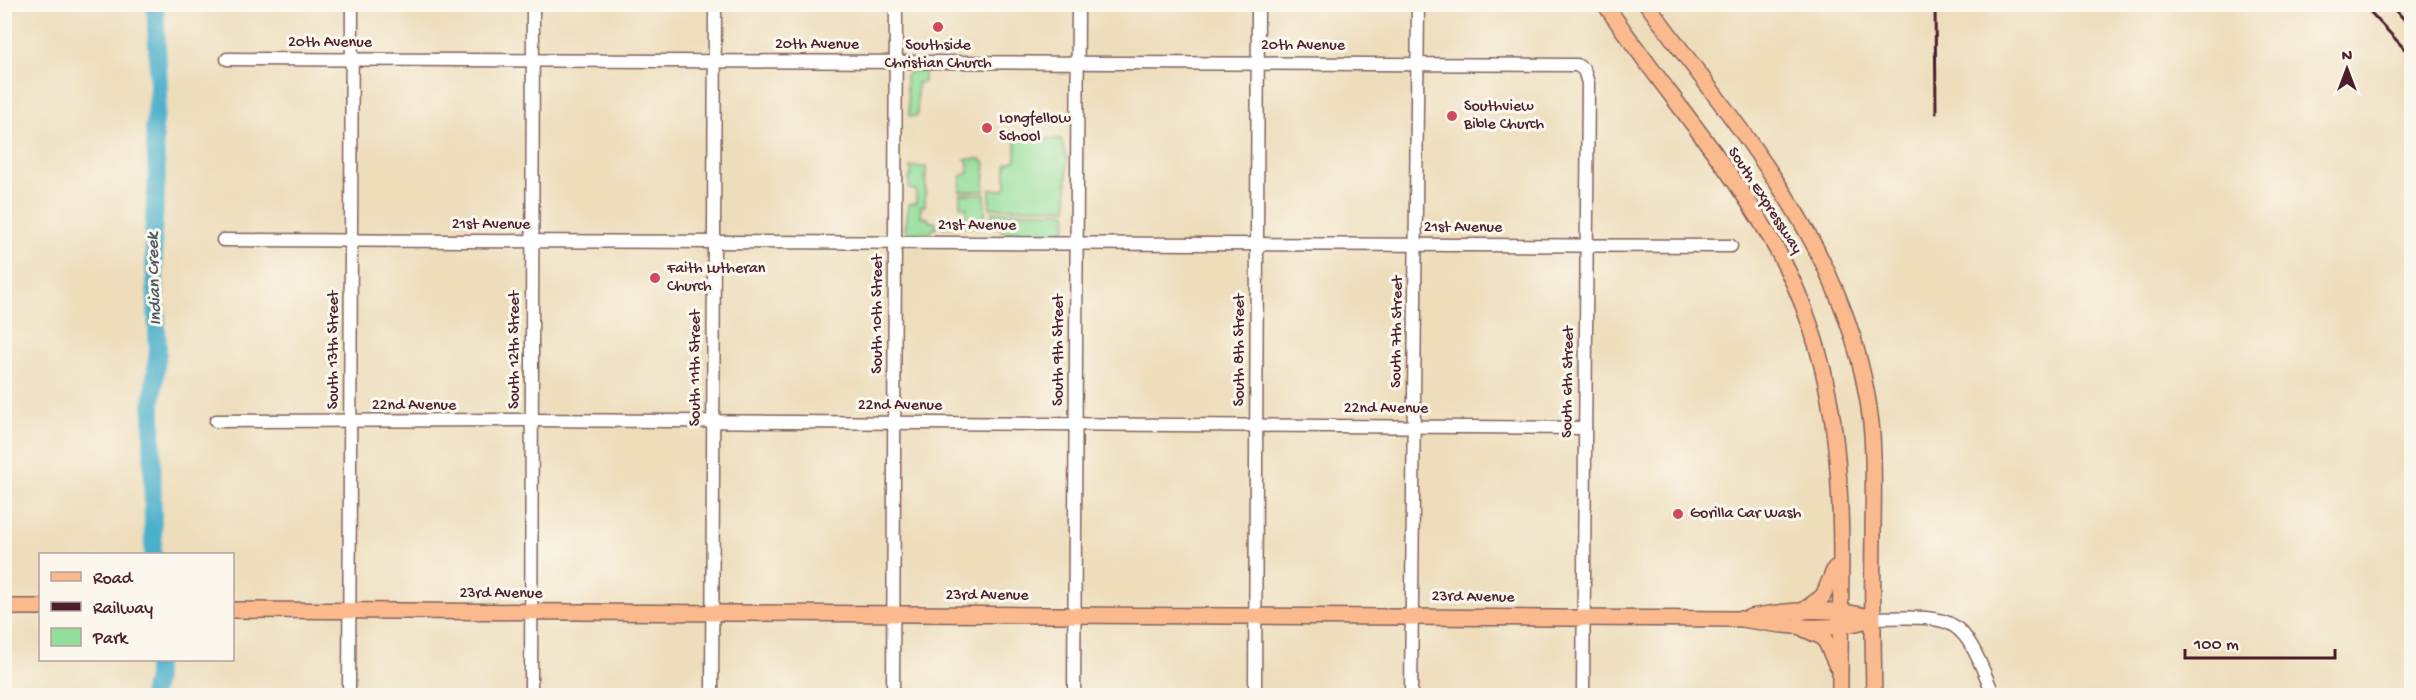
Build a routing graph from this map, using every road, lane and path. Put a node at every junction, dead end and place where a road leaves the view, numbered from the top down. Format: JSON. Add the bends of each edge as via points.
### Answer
{"nodes":[{"id":1,"x":352,"y":4,"type":"edge"},
{"id":2,"x":533,"y":4,"type":"edge"},
{"id":3,"x":715,"y":4,"type":"edge"},
{"id":4,"x":896,"y":4,"type":"edge"},
{"id":5,"x":1078,"y":4,"type":"edge"},
{"id":6,"x":1258,"y":4,"type":"edge"},
{"id":7,"x":1418,"y":4,"type":"edge"},
{"id":8,"x":1605,"y":4,"type":"edge"},
{"id":9,"x":1647,"y":4,"type":"edge"},
{"id":10,"x":227,"y":59,"type":"dead end"},
{"id":11,"x":351,"y":59,"type":"junction"},
{"id":12,"x":532,"y":60,"type":"junction"},
{"id":13,"x":714,"y":61,"type":"junction"},
{"id":14,"x":896,"y":62,"type":"junction"},
{"id":15,"x":1078,"y":62,"type":"junction"},
{"id":16,"x":1258,"y":62,"type":"junction"},
{"id":17,"x":1417,"y":63,"type":"junction"},
{"id":18,"x":1584,"y":70,"type":"joint"},
{"id":19,"x":223,"y":240,"type":"dead end"},
{"id":20,"x":351,"y":241,"type":"junction"},
{"id":21,"x":532,"y":241,"type":"junction"},
{"id":22,"x":713,"y":242,"type":"junction"},
{"id":23,"x":895,"y":242,"type":"junction"},
{"id":24,"x":1076,"y":243,"type":"junction"},
{"id":25,"x":1257,"y":243,"type":"junction"},
{"id":26,"x":1415,"y":244,"type":"junction"},
{"id":27,"x":1587,"y":245,"type":"junction"},
{"id":28,"x":1731,"y":246,"type":"dead end"},
{"id":29,"x":531,"y":420,"type":"junction"},
{"id":30,"x":216,"y":421,"type":"dead end"},
{"id":31,"x":894,"y":422,"type":"junction"},
{"id":32,"x":350,"y":423,"type":"junction"},
{"id":33,"x":711,"y":423,"type":"junction"},
{"id":34,"x":1075,"y":423,"type":"junction"},
{"id":35,"x":1256,"y":424,"type":"junction"},
{"id":36,"x":1414,"y":425,"type":"junction"},
{"id":37,"x":1585,"y":428,"type":"junction"},
{"id":38,"x":1840,"y":544,"type":"junction"},
{"id":39,"x":4,"y":607,"type":"edge"},
{"id":40,"x":39,"y":607,"type":"edge"},
{"id":41,"x":234,"y":610,"type":"edge"},
{"id":42,"x":350,"y":611,"type":"junction"},
{"id":43,"x":531,"y":612,"type":"junction"},
{"id":44,"x":712,"y":613,"type":"junction"},
{"id":45,"x":893,"y":613,"type":"junction"},
{"id":46,"x":1800,"y":613,"type":"junction"},
{"id":47,"x":1074,"y":614,"type":"junction"},
{"id":48,"x":1255,"y":615,"type":"junction"},
{"id":49,"x":1412,"y":615,"type":"junction"},
{"id":50,"x":1583,"y":617,"type":"junction"},
{"id":51,"x":1872,"y":618,"type":"junction"},
{"id":52,"x":1742,"y":619,"type":"junction"},
{"id":53,"x":1839,"y":619,"type":"junction"},
{"id":54,"x":1786,"y":625,"type":"junction"},
{"id":55,"x":1840,"y":680,"type":"junction"},
{"id":56,"x":349,"y":696,"type":"edge"},
{"id":57,"x":531,"y":696,"type":"edge"},
{"id":58,"x":712,"y":696,"type":"edge"},
{"id":59,"x":893,"y":696,"type":"edge"},
{"id":60,"x":1074,"y":696,"type":"edge"},
{"id":61,"x":1255,"y":696,"type":"edge"},
{"id":62,"x":1411,"y":696,"type":"edge"},
{"id":63,"x":1583,"y":696,"type":"edge"},
{"id":64,"x":1840,"y":696,"type":"edge"},
{"id":65,"x":1874,"y":696,"type":"edge"},
{"id":66,"x":1994,"y":696,"type":"edge"}],
"edges":[{"from":1,"to":11,"type":"street","name":"South 13th Street"},
{"from":2,"to":12,"type":"street","name":"South 12th Street"},
{"from":3,"to":13,"type":"street","name":"South 11th Street"},
{"from":4,"to":14,"type":"street","name":"South 10th Street"},
{"from":5,"to":15,"type":"street","name":"South 9th Street"},
{"from":6,"to":16,"type":"street","name":"South 8th Street"},
{"from":7,"to":17,"type":"street","name":"South 7th Street"},
{"from":8,"to":38,"type":"main road","name":"South Expressway","via":[[1749,204],[1798,292],[1831,398],[1838,451]]},
{"from":9,"to":51,"type":"main road","name":"South Expressway","via":[[1788,198],[1836,290],[1860,363],[1871,424]]},
{"from":10,"to":11,"type":"street","name":"20th Avenue"},
{"from":11,"to":12,"type":"street","name":"20th Avenue"},
{"from":11,"to":20,"type":"street","name":"South 13th Street"},
{"from":12,"to":13,"type":"street","name":"20th Avenue"},
{"from":12,"to":21,"type":"street","name":"South 12th Street"},
{"from":13,"to":14,"type":"street","name":"20th Avenue"},
{"from":13,"to":22,"type":"street","name":"South 11th Street"},
{"from":14,"to":15,"type":"street","name":"20th Avenue"},
{"from":14,"to":23,"type":"street","name":"South 10th Street"},
{"from":15,"to":16,"type":"street","name":"20th Avenue"},
{"from":15,"to":24,"type":"street","name":"South 9th Street"},
{"from":16,"to":17,"type":"street","name":"20th Avenue"},
{"from":16,"to":25,"type":"street","name":"South 8th Street"},
{"from":17,"to":18,"type":"street","name":"20th Avenue","via":[[1568,64]]},
{"from":17,"to":26,"type":"street","name":"South 7th Street"},
{"from":18,"to":27,"type":"street","name":"South 6th Street","via":[[1588,83]]},
{"from":19,"to":20,"type":"street","name":"21st Avenue"},
{"from":20,"to":21,"type":"street","name":"21st Avenue"},
{"from":20,"to":32,"type":"street","name":"South 13th Street"},
{"from":21,"to":22,"type":"street","name":"21st Avenue"},
{"from":21,"to":29,"type":"street","name":"South 12th Street"},
{"from":22,"to":23,"type":"street","name":"21st Avenue"},
{"from":22,"to":33,"type":"street","name":"South 11th Street"},
{"from":23,"to":24,"type":"street","name":"21st Avenue"},
{"from":23,"to":31,"type":"street","name":"South 10th Street"},
{"from":24,"to":25,"type":"street","name":"21st Avenue"},
{"from":24,"to":34,"type":"street","name":"South 9th Street"},
{"from":25,"to":26,"type":"street","name":"21st Avenue"},
{"from":25,"to":35,"type":"street","name":"South 8th Street"},
{"from":26,"to":27,"type":"street","name":"21st Avenue"},
{"from":26,"to":36,"type":"street","name":"South 7th Street"},
{"from":27,"to":28,"type":"street","name":"21st Avenue"},
{"from":27,"to":37,"type":"street","name":"South 6th Street"},
{"from":29,"to":32,"type":"street","name":"22nd Avenue"},
{"from":29,"to":33,"type":"street","name":"22nd Avenue"},
{"from":29,"to":43,"type":"street","name":"South 12th Street"},
{"from":30,"to":32,"type":"street","name":"22nd Avenue"},
{"from":31,"to":33,"type":"street","name":"22nd Avenue"},
{"from":31,"to":34,"type":"street","name":"22nd Avenue"},
{"from":31,"to":45,"type":"street","name":"South 10th Street"},
{"from":32,"to":42,"type":"street","name":"South 13th Street"},
{"from":33,"to":44,"type":"street","name":"South 11th Street"},
{"from":34,"to":35,"type":"street","name":"22nd Avenue"},
{"from":34,"to":47,"type":"street","name":"South 9th Street"},
{"from":35,"to":36,"type":"street","name":"22nd Avenue"},
{"from":35,"to":48,"type":"street","name":"South 8th Street"},
{"from":36,"to":37,"type":"street","name":"22nd Avenue"},
{"from":36,"to":49,"type":"street","name":"South 7th Street"},
{"from":37,"to":50,"type":"street","name":"South 6th Street"},
{"from":38,"to":46,"type":"main road","via":[[1828,588]]},
{"from":38,"to":53,"type":"main road","name":"South Expressway"},
{"from":39,"to":40,"type":"main road"},
{"from":41,"to":42,"type":"main road","name":"23rd Avenue"},
{"from":42,"to":43,"type":"main road","name":"23rd Avenue"},
{"from":42,"to":56,"type":"street","name":"South 13th Street"},
{"from":43,"to":44,"type":"main road","name":"23rd Avenue"},
{"from":43,"to":57,"type":"street","name":"South 12th Street"},
{"from":44,"to":45,"type":"main road","name":"23rd Avenue"},
{"from":44,"to":58,"type":"street","name":"South 11th Street"},
{"from":45,"to":47,"type":"main road","name":"23rd Avenue"},
{"from":45,"to":59,"type":"street","name":"South 10th Street"},
{"from":46,"to":52,"type":"main road","name":"23rd Avenue"},
{"from":46,"to":53,"type":"main road","name":"23rd Avenue"},
{"from":47,"to":48,"type":"main road","name":"23rd Avenue"},
{"from":47,"to":60,"type":"street","name":"South 9th Street"},
{"from":48,"to":49,"type":"main road","name":"23rd Avenue"},
{"from":48,"to":61,"type":"street","name":"South 8th Street"},
{"from":49,"to":50,"type":"main road","name":"23rd Avenue"},
{"from":49,"to":62,"type":"street","name":"South 7th Street"},
{"from":50,"to":52,"type":"main road","name":"23rd Avenue"},
{"from":50,"to":63,"type":"street","name":"South 6th Street"},
{"from":51,"to":53,"type":"main road","name":"23rd Avenue"},
{"from":51,"to":65,"type":"main road","name":"South Expressway"},
{"from":51,"to":66,"type":"street","name":"23rd Avenue","via":[[1928,616],[1957,625],[1976,651]]},
{"from":52,"to":54,"type":"main road","name":"23rd Avenue"},
{"from":53,"to":54,"type":"main road","name":"23rd Avenue"},
{"from":53,"to":55,"type":"main road","name":"South Expressway"},
{"from":54,"to":55,"type":"main road","via":[[1824,638]]},
{"from":55,"to":64,"type":"main road","name":"South Expressway"}]}
